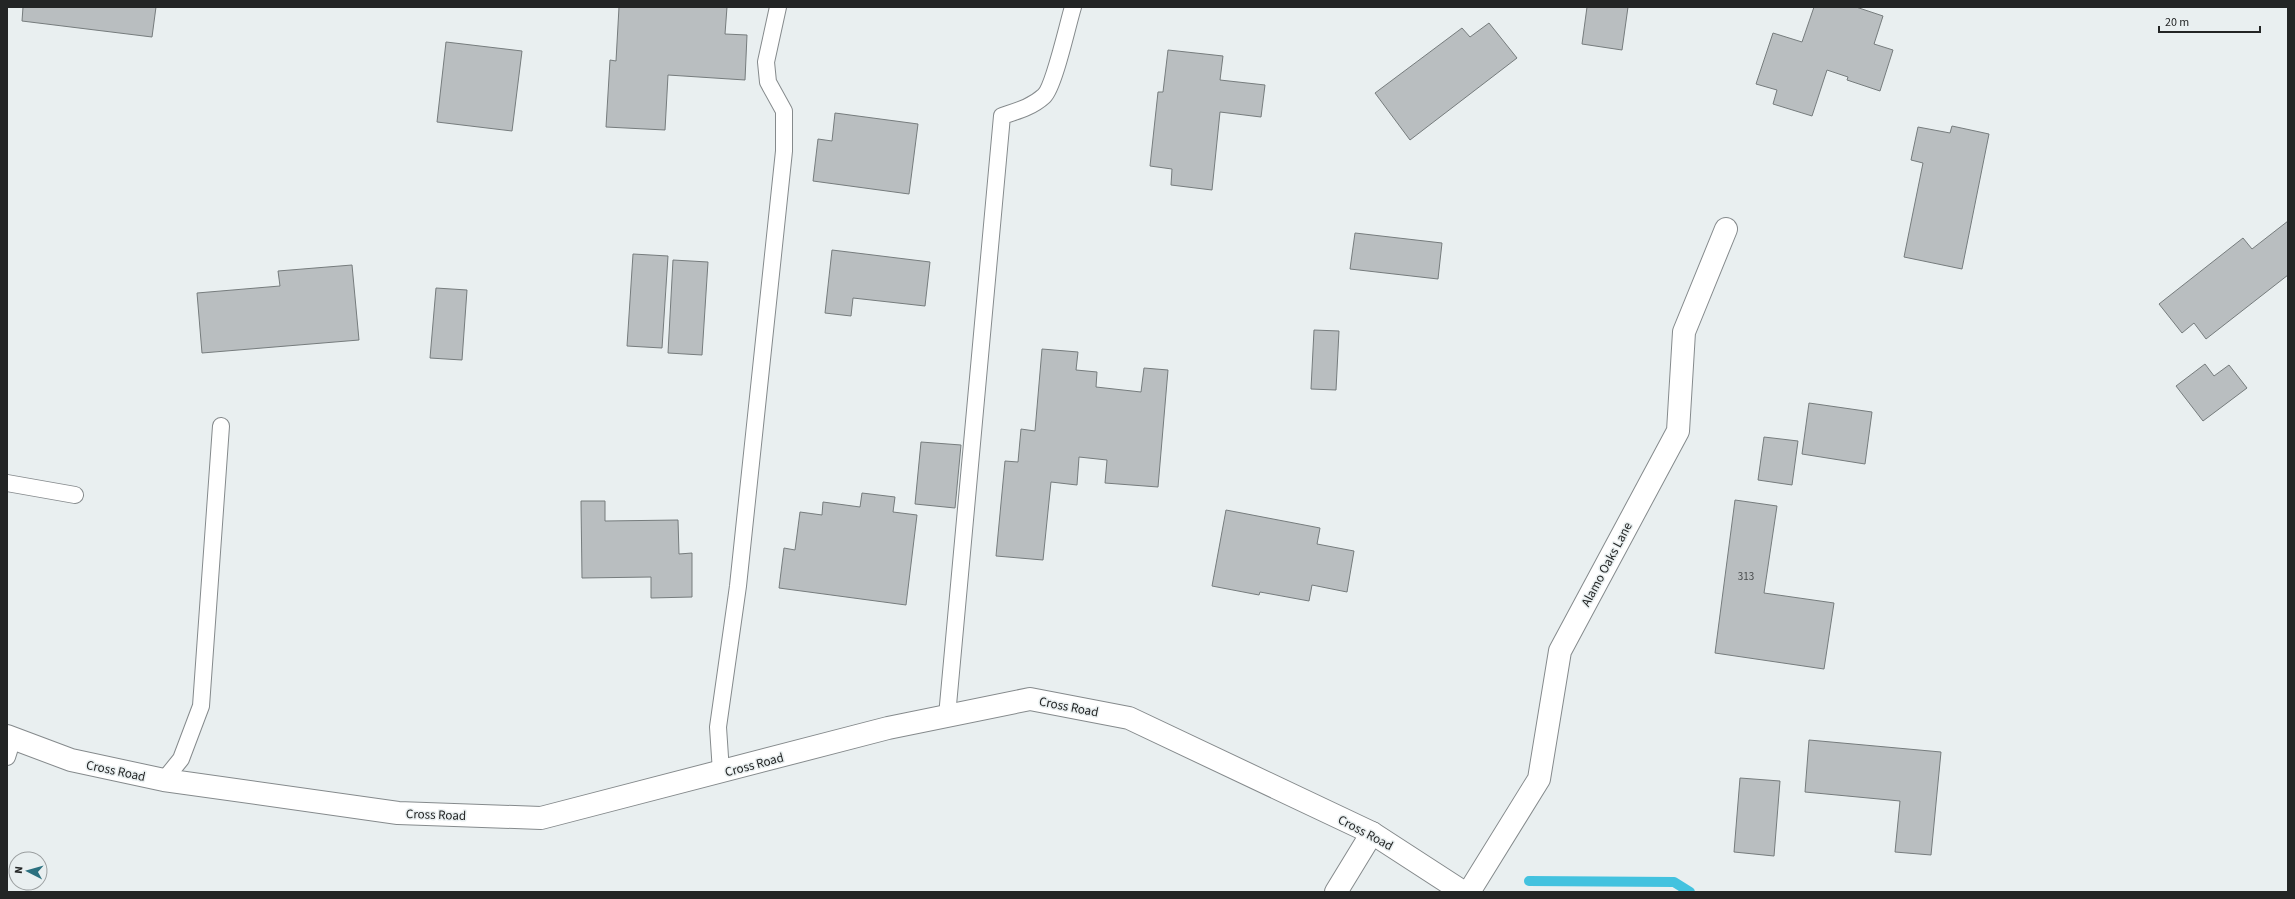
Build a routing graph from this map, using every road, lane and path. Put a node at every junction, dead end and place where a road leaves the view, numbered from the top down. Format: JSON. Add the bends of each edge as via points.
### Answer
{"nodes":[{"id":1,"x":778,"y":7,"type":"edge"},
{"id":2,"x":1073,"y":7,"type":"edge"},
{"id":3,"x":1726,"y":229,"type":"dead end"},
{"id":4,"x":221,"y":426,"type":"dead end"},
{"id":5,"x":7,"y":483,"type":"edge"},
{"id":6,"x":75,"y":495,"type":"dead end"},
{"id":7,"x":947,"y":716,"type":"junction"},
{"id":8,"x":9,"y":744,"type":"edge"},
{"id":9,"x":721,"y":772,"type":"junction"},
{"id":10,"x":164,"y":780,"type":"junction"},
{"id":11,"x":1372,"y":834,"type":"junction"},
{"id":12,"x":1336,"y":892,"type":"edge"},
{"id":13,"x":1463,"y":892,"type":"edge"},
{"id":14,"x":1469,"y":892,"type":"edge"}],
"edges":[{"from":1,"to":9,"type":"lane","via":[[766,62],[768,82],[784,110],[784,152],[738,586],[718,727]]},
{"from":2,"to":7,"type":"lane","via":[[1045,95],[1027,108],[1002,116]]},
{"from":3,"to":14,"type":"street","name":"Alamo Oaks Lane","via":[[1684,332],[1678,431],[1560,651],[1539,779]]},
{"from":4,"to":10,"type":"lane","via":[[201,706],[181,759]]},
{"from":5,"to":6,"type":"lane"},
{"from":7,"to":9,"type":"street","name":"Cross Road","via":[[888,728]]},
{"from":7,"to":11,"type":"street","name":"Cross Road","via":[[1030,699],[1129,718]]},
{"from":8,"to":10,"type":"street","name":"Cross Road"},
{"from":9,"to":10,"type":"street","name":"Cross Road","via":[[541,818],[398,813]]},
{"from":11,"to":12,"type":"street"},
{"from":11,"to":13,"type":"street","name":"Cross Road"}]}
